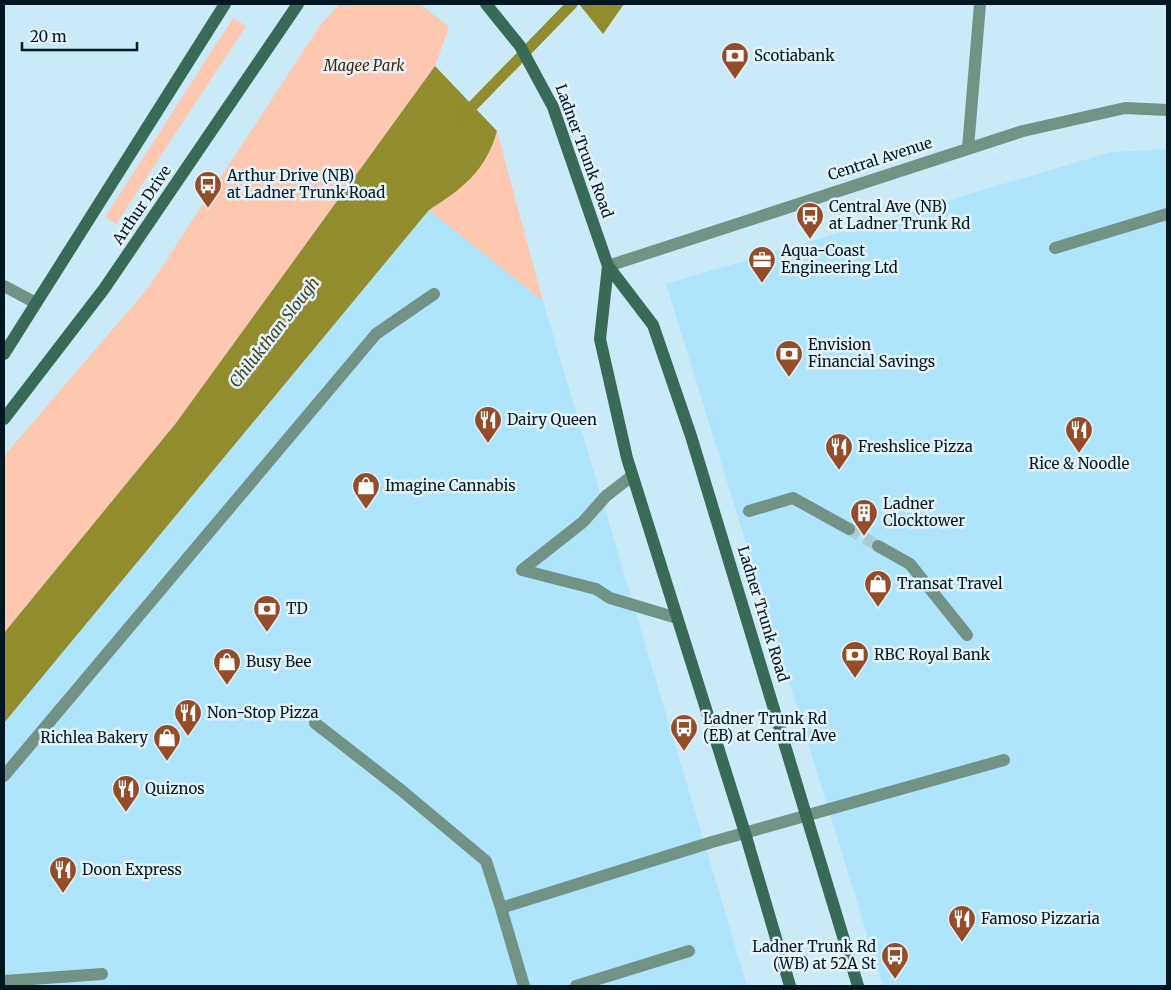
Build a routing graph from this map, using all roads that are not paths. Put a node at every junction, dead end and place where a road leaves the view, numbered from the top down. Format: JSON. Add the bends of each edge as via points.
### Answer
{"nodes":[{"id":1,"x":225,"y":4,"type":"edge"},
{"id":2,"x":298,"y":4,"type":"edge"},
{"id":3,"x":486,"y":4,"type":"edge"},
{"id":4,"x":980,"y":4,"type":"edge"},
{"id":5,"x":1167,"y":110,"type":"edge"},
{"id":6,"x":968,"y":148,"type":"junction"},
{"id":7,"x":1167,"y":214,"type":"edge"},
{"id":8,"x":1054,"y":248,"type":"dead end"},
{"id":9,"x":608,"y":266,"type":"junction"},
{"id":10,"x":4,"y":286,"type":"edge"},
{"id":11,"x":434,"y":294,"type":"dead end"},
{"id":12,"x":36,"y":303,"type":"junction"},
{"id":13,"x":4,"y":354,"type":"edge"},
{"id":14,"x":4,"y":419,"type":"edge"},
{"id":15,"x":632,"y":476,"type":"junction"},
{"id":16,"x":749,"y":511,"type":"dead end"},
{"id":17,"x":849,"y":529,"type":"tunnel mouth"},
{"id":18,"x":878,"y":546,"type":"tunnel mouth"},
{"id":19,"x":677,"y":618,"type":"junction"},
{"id":20,"x":967,"y":635,"type":"dead end"},
{"id":21,"x":314,"y":723,"type":"dead end"},
{"id":22,"x":1004,"y":760,"type":"dead end"},
{"id":23,"x":4,"y":776,"type":"edge"},
{"id":24,"x":807,"y":814,"type":"junction"},
{"id":25,"x":745,"y":832,"type":"junction"},
{"id":26,"x":501,"y":908,"type":"junction"},
{"id":27,"x":689,"y":951,"type":"dead end"},
{"id":28,"x":102,"y":974,"type":"dead end"},
{"id":29,"x":4,"y":980,"type":"edge"},
{"id":30,"x":524,"y":986,"type":"edge"},
{"id":31,"x":576,"y":986,"type":"edge"},
{"id":32,"x":790,"y":986,"type":"edge"},
{"id":33,"x":858,"y":986,"type":"edge"}],
"edges":[{"from":1,"to":12,"type":"main road"},
{"from":2,"to":14,"type":"main road","name":"Arthur Drive","via":[[104,290]]},
{"from":3,"to":9,"type":"main road","name":"Ladner Trunk Road","via":[[520,46],[553,107]]},
{"from":4,"to":6,"type":"street"},
{"from":5,"to":6,"type":"street","name":"Central Avenue","via":[[1125,108],[1023,131]]},
{"from":6,"to":9,"type":"street","name":"Central Avenue"},
{"from":7,"to":8,"type":"street"},
{"from":9,"to":15,"type":"main road","name":"Ladner Trunk Road","via":[[600,339]]},
{"from":9,"to":24,"type":"main road","name":"Ladner Trunk Road","via":[[653,325],[694,446]]},
{"from":10,"to":12,"type":"street"},
{"from":11,"to":23,"type":"street","via":[[376,334]]},
{"from":12,"to":13,"type":"main road"},
{"from":15,"to":19,"type":"main road","name":"Ladner Trunk Road"},
{"from":15,"to":19,"type":"street","via":[[606,496],[583,522],[522,570],[596,589],[610,598]]},
{"from":16,"to":17,"type":"street","via":[[793,498]]},
{"from":18,"to":20,"type":"street","via":[[910,564]]},
{"from":19,"to":25,"type":"main road","name":"Ladner Trunk Road"},
{"from":21,"to":26,"type":"street","via":[[486,861]]},
{"from":22,"to":24,"type":"street"},
{"from":24,"to":25,"type":"street"},
{"from":24,"to":33,"type":"main road","name":"Ladner Trunk Road"},
{"from":25,"to":26,"type":"street"},
{"from":25,"to":32,"type":"main road","name":"Ladner Trunk Road"},
{"from":26,"to":30,"type":"street"},
{"from":27,"to":31,"type":"street"},
{"from":28,"to":29,"type":"street"}]}
